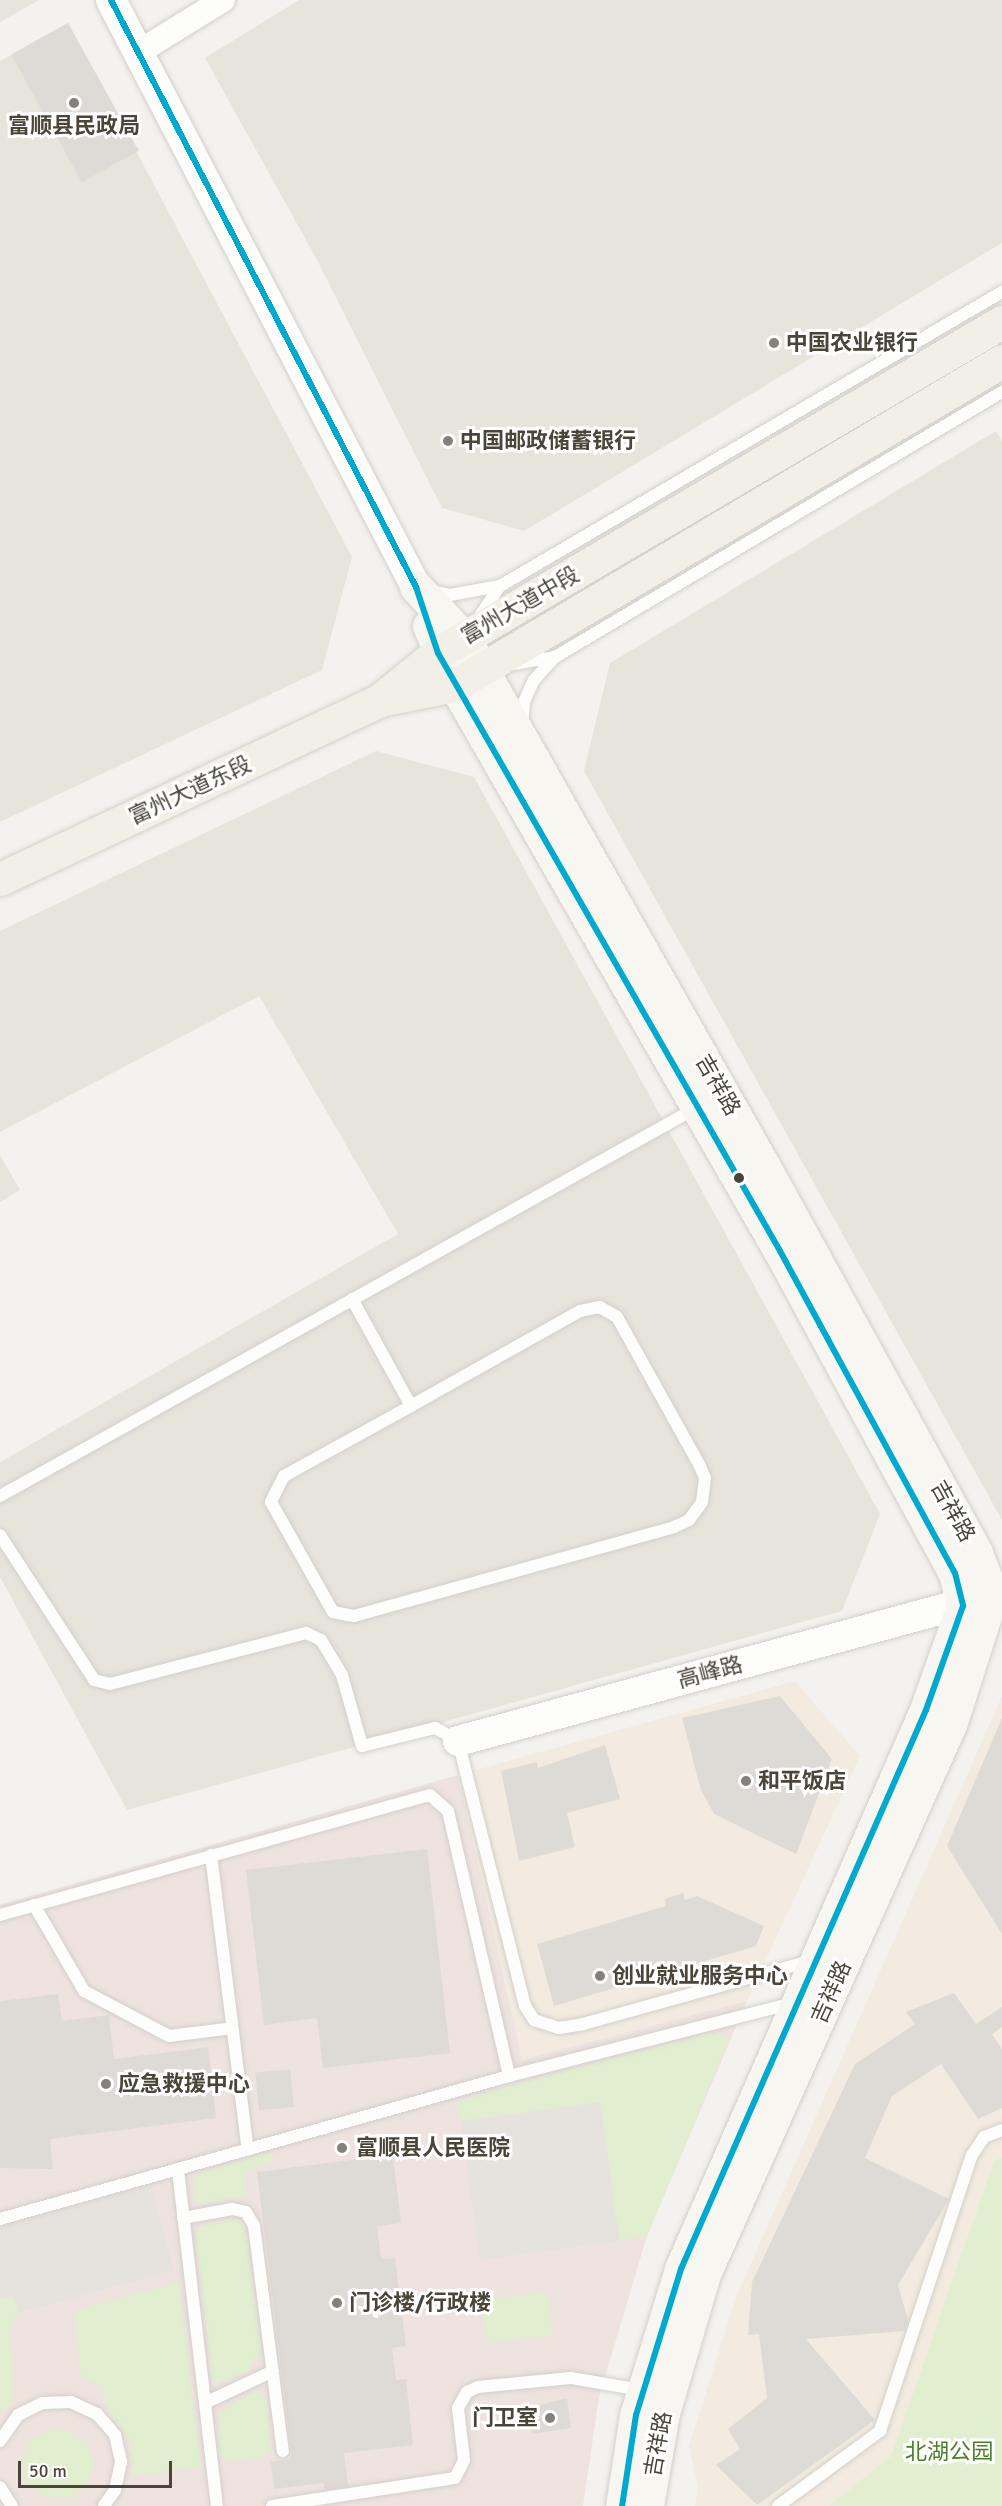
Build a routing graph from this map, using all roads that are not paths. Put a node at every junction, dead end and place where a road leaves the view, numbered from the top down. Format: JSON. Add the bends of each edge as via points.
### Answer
{"nodes":[{"id":1,"x":111,"y":0,"type":"edge"},
{"id":2,"x":223,"y":0,"type":"edge"},
{"id":3,"x":142,"y":50,"type":"junction"},
{"id":4,"x":1002,"y":292,"type":"edge"},
{"id":5,"x":1002,"y":322,"type":"edge"},
{"id":6,"x":1002,"y":361,"type":"edge"},
{"id":7,"x":1002,"y":392,"type":"edge"},
{"id":8,"x":500,"y":586,"type":"junction"},
{"id":9,"x":416,"y":587,"type":"junction"},
{"id":10,"x":451,"y":645,"type":"junction"},
{"id":11,"x":555,"y":657,"type":"junction"},
{"id":12,"x":469,"y":677,"type":"junction"},
{"id":13,"x":380,"y":700,"type":"junction"},
{"id":14,"x":521,"y":739,"type":"junction"},
{"id":15,"x":0,"y":879,"type":"edge"},
{"id":16,"x":698,"y":1107,"type":"junction"},
{"id":17,"x":352,"y":1299,"type":"junction"},
{"id":18,"x":411,"y":1406,"type":"junction"},
{"id":19,"x":0,"y":1496,"type":"edge"},
{"id":20,"x":0,"y":1535,"type":"edge"},
{"id":21,"x":986,"y":1596,"type":"edge"},
{"id":22,"x":458,"y":1741,"type":"junction"},
{"id":23,"x":212,"y":1854,"type":"junction"},
{"id":24,"x":34,"y":1905,"type":"junction"},
{"id":25,"x":0,"y":1915,"type":"edge"},
{"id":26,"x":815,"y":1960,"type":"junction"},
{"id":27,"x":794,"y":2003,"type":"junction"},
{"id":28,"x":233,"y":2028,"type":"junction"},
{"id":29,"x":509,"y":2076,"type":"junction"},
{"id":30,"x":1002,"y":2130,"type":"edge"},
{"id":31,"x":248,"y":2150,"type":"junction"},
{"id":32,"x":178,"y":2170,"type":"junction"},
{"id":33,"x":183,"y":2218,"type":"junction"},
{"id":34,"x":0,"y":2219,"type":"edge"},
{"id":35,"x":273,"y":2371,"type":"junction"},
{"id":36,"x":644,"y":2390,"type":"junction"},
{"id":37,"x":205,"y":2403,"type":"junction"},
{"id":38,"x":0,"y":2441,"type":"edge"},
{"id":39,"x":283,"y":2451,"type":"dead end"},
{"id":40,"x":0,"y":2487,"type":"edge"},
{"id":41,"x":646,"y":2504,"type":"edge"},
{"id":42,"x":12,"y":2506,"type":"edge"},
{"id":43,"x":104,"y":2506,"type":"edge"},
{"id":44,"x":217,"y":2506,"type":"edge"},
{"id":45,"x":272,"y":2506,"type":"edge"},
{"id":46,"x":778,"y":2506,"type":"edge"}],
"edges":[{"from":1,"to":3,"type":"street","name":"吉祥路"},
{"from":2,"to":3,"type":"street"},
{"from":3,"to":9,"type":"street","name":"吉祥路"},
{"from":4,"to":8,"type":"lane"},
{"from":5,"to":10,"type":"main road","name":"富州大道中段"},
{"from":6,"to":12,"type":"main road","name":"富州大道中段"},
{"from":7,"to":11,"type":"lane"},
{"from":8,"to":9,"type":"lane","via":[[450,595]]},
{"from":8,"to":10,"type":"lane"},
{"from":9,"to":10,"type":"main road","name":"吉祥路"},
{"from":10,"to":12,"type":"main road","name":"吉祥路"},
{"from":10,"to":13,"type":"main road","name":"富州大道中段"},
{"from":11,"to":12,"type":"lane"},
{"from":11,"to":14,"type":"lane","via":[[524,702]]},
{"from":12,"to":13,"type":"main road","name":"富州大道中段"},
{"from":12,"to":14,"type":"main road","name":"吉祥路"},
{"from":12,"to":16,"type":"main road","name":"吉祥路"},
{"from":13,"to":15,"type":"main road","name":"富州大道东段"},
{"from":14,"to":21,"type":"main road","name":"吉祥路","via":[[769,1176],[976,1553]]},
{"from":16,"to":17,"type":"lane"},
{"from":16,"to":21,"type":"main road","name":"吉祥路","via":[[955,1573]]},
{"from":17,"to":18,"type":"lane"},
{"from":17,"to":19,"type":"lane"},
{"from":18,"to":18,"type":"lane","via":[[580,1311],[600,1307],[617,1317],[700,1466],[705,1478],[702,1502],[689,1520],[674,1527],[342,1616],[326,1603],[274,1510],[272,1493],[284,1476]]},
{"from":20,"to":22,"type":"lane","via":[[94,1680],[110,1684],[306,1632],[321,1640],[342,1675],[362,1746],[435,1728]]},
{"from":21,"to":22,"type":"street","name":"高峰路"},
{"from":21,"to":26,"type":"main road","name":"吉祥路","via":[[926,1710]]},
{"from":21,"to":41,"type":"main road","name":"吉祥路","via":[[951,1722],[704,2274],[663,2413]]},
{"from":22,"to":26,"type":"lane","via":[[525,2006],[534,2020],[559,2028],[583,2024]]},
{"from":23,"to":24,"type":"lane"},
{"from":23,"to":28,"type":"lane"},
{"from":23,"to":29,"type":"lane","via":[[418,1795],[441,1800],[448,1811]]},
{"from":24,"to":25,"type":"lane"},
{"from":24,"to":28,"type":"lane","via":[[84,1991],[169,2036]]},
{"from":26,"to":27,"type":"main road","name":"吉祥路"},
{"from":27,"to":29,"type":"lane"},
{"from":27,"to":36,"type":"main road","name":"吉祥路","via":[[681,2270]]},
{"from":28,"to":31,"type":"lane"},
{"from":29,"to":31,"type":"lane"},
{"from":30,"to":46,"type":"lane","via":[[984,2137],[972,2155],[880,2431]]},
{"from":31,"to":32,"type":"lane"},
{"from":32,"to":33,"type":"lane"},
{"from":32,"to":34,"type":"lane"},
{"from":33,"to":35,"type":"lane","via":[[232,2209],[246,2212],[254,2226]]},
{"from":33,"to":37,"type":"lane"},
{"from":35,"to":37,"type":"lane"},
{"from":35,"to":39,"type":"lane"},
{"from":36,"to":41,"type":"main road","name":"吉祥路"},
{"from":36,"to":45,"type":"lane","via":[[571,2378],[478,2387],[467,2392],[458,2408],[465,2460],[455,2478]]},
{"from":37,"to":44,"type":"lane"},
{"from":38,"to":43,"type":"lane","via":[[18,2415],[43,2403],[71,2402],[97,2414],[115,2435],[121,2462],[115,2490]]},
{"from":40,"to":42,"type":"lane"}]}
